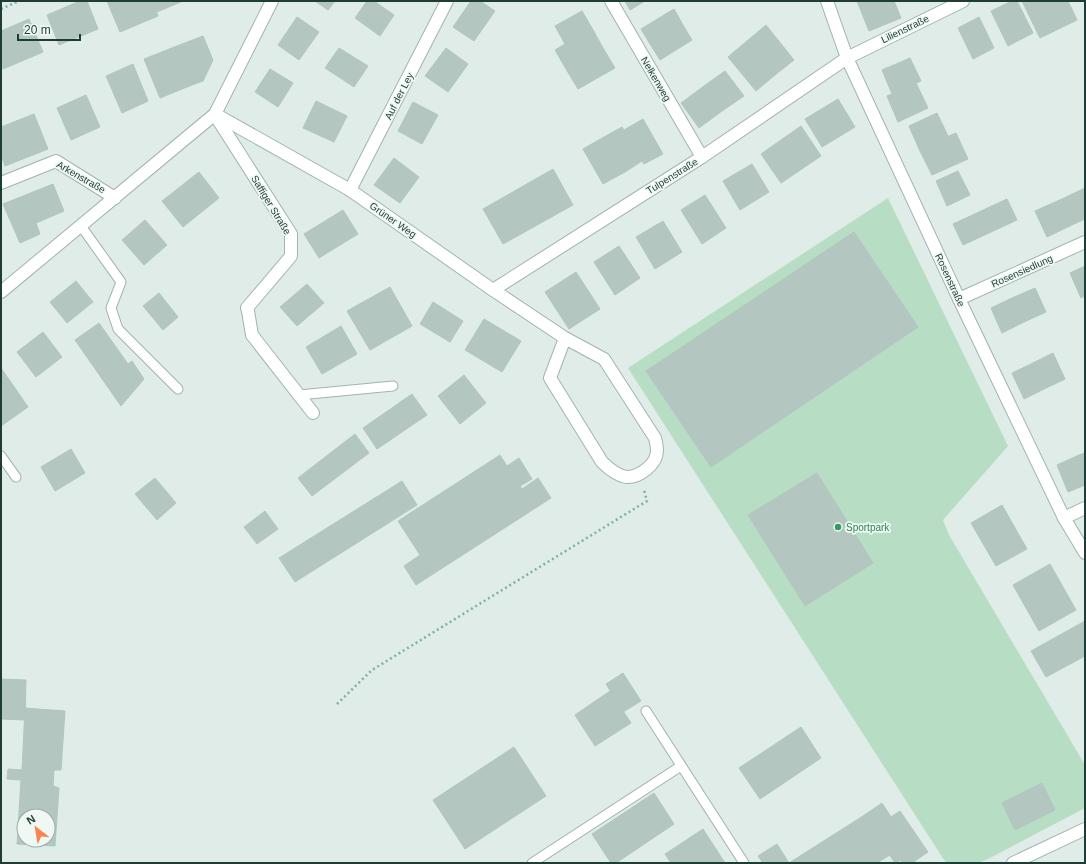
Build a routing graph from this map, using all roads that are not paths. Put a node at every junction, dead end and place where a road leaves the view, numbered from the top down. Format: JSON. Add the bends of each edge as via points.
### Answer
{"nodes":[{"id":1,"x":272,"y":1,"type":"edge"},
{"id":2,"x":447,"y":1,"type":"edge"},
{"id":3,"x":611,"y":1,"type":"edge"},
{"id":4,"x":827,"y":1,"type":"edge"},
{"id":5,"x":963,"y":1,"type":"edge"},
{"id":6,"x":847,"y":58,"type":"junction"},
{"id":7,"x":215,"y":114,"type":"junction"},
{"id":8,"x":702,"y":157,"type":"junction"},
{"id":9,"x":1,"y":183,"type":"edge"},
{"id":10,"x":350,"y":190,"type":"junction"},
{"id":11,"x":115,"y":198,"type":"junction"},
{"id":12,"x":82,"y":226,"type":"junction"},
{"id":13,"x":1085,"y":242,"type":"edge"},
{"id":14,"x":493,"y":290,"type":"junction"},
{"id":15,"x":1,"y":292,"type":"edge"},
{"id":16,"x":959,"y":299,"type":"junction"},
{"id":17,"x":565,"y":338,"type":"junction"},
{"id":18,"x":393,"y":386,"type":"dead end"},
{"id":19,"x":178,"y":389,"type":"dead end"},
{"id":20,"x":299,"y":395,"type":"junction"},
{"id":21,"x":313,"y":413,"type":"dead end"},
{"id":22,"x":1,"y":456,"type":"edge"},
{"id":23,"x":16,"y":477,"type":"dead end"},
{"id":24,"x":1085,"y":508,"type":"edge"},
{"id":25,"x":1064,"y":518,"type":"junction"},
{"id":26,"x":1085,"y":552,"type":"edge"},
{"id":27,"x":646,"y":711,"type":"dead end"},
{"id":28,"x":681,"y":766,"type":"junction"},
{"id":29,"x":1085,"y":829,"type":"edge"},
{"id":30,"x":532,"y":863,"type":"edge"},
{"id":31,"x":744,"y":863,"type":"edge"},
{"id":32,"x":1013,"y":863,"type":"edge"}],
"edges":[{"from":1,"to":7,"type":"street"},
{"from":2,"to":10,"type":"street","name":"Auf der Ley"},
{"from":3,"to":8,"type":"street","name":"Nelkenweg"},
{"from":4,"to":6,"type":"street","name":"Rosenstraße"},
{"from":5,"to":6,"type":"street","name":"Lilienstraße"},
{"from":6,"to":8,"type":"street","name":"Tulpenstraße"},
{"from":6,"to":16,"type":"street","name":"Rosenstraße"},
{"from":7,"to":10,"type":"street","name":"Grüner Weg"},
{"from":7,"to":11,"type":"street"},
{"from":7,"to":20,"type":"street","name":"Saffiger Straße","via":[[291,234],[291,256],[248,308],[252,335]]},
{"from":8,"to":14,"type":"street","name":"Tulpenstraße"},
{"from":9,"to":11,"type":"street","name":"Arkenstraße","via":[[56,161]]},
{"from":10,"to":14,"type":"street","name":"Grüner Weg"},
{"from":11,"to":12,"type":"street"},
{"from":12,"to":15,"type":"street"},
{"from":12,"to":19,"type":"lane","via":[[121,282],[111,308],[118,329]]},
{"from":13,"to":16,"type":"street","name":"Rosensiedlung"},
{"from":14,"to":17,"type":"street","name":"Grüner Weg"},
{"from":16,"to":25,"type":"street","name":"Rosenstraße"},
{"from":17,"to":17,"type":"street","name":"Grüner Weg","via":[[604,359],[655,438],[657,452],[652,464],[639,474],[627,477],[612,472],[602,462],[550,378]]},
{"from":18,"to":20,"type":"lane"},
{"from":20,"to":21,"type":"street","name":"Saffiger Straße"},
{"from":22,"to":23,"type":"lane"},
{"from":24,"to":25,"type":"street"},
{"from":25,"to":26,"type":"street","name":"Rosenstraße"},
{"from":27,"to":28,"type":"lane"},
{"from":28,"to":30,"type":"lane"},
{"from":28,"to":31,"type":"lane"},
{"from":29,"to":32,"type":"street"}]}
